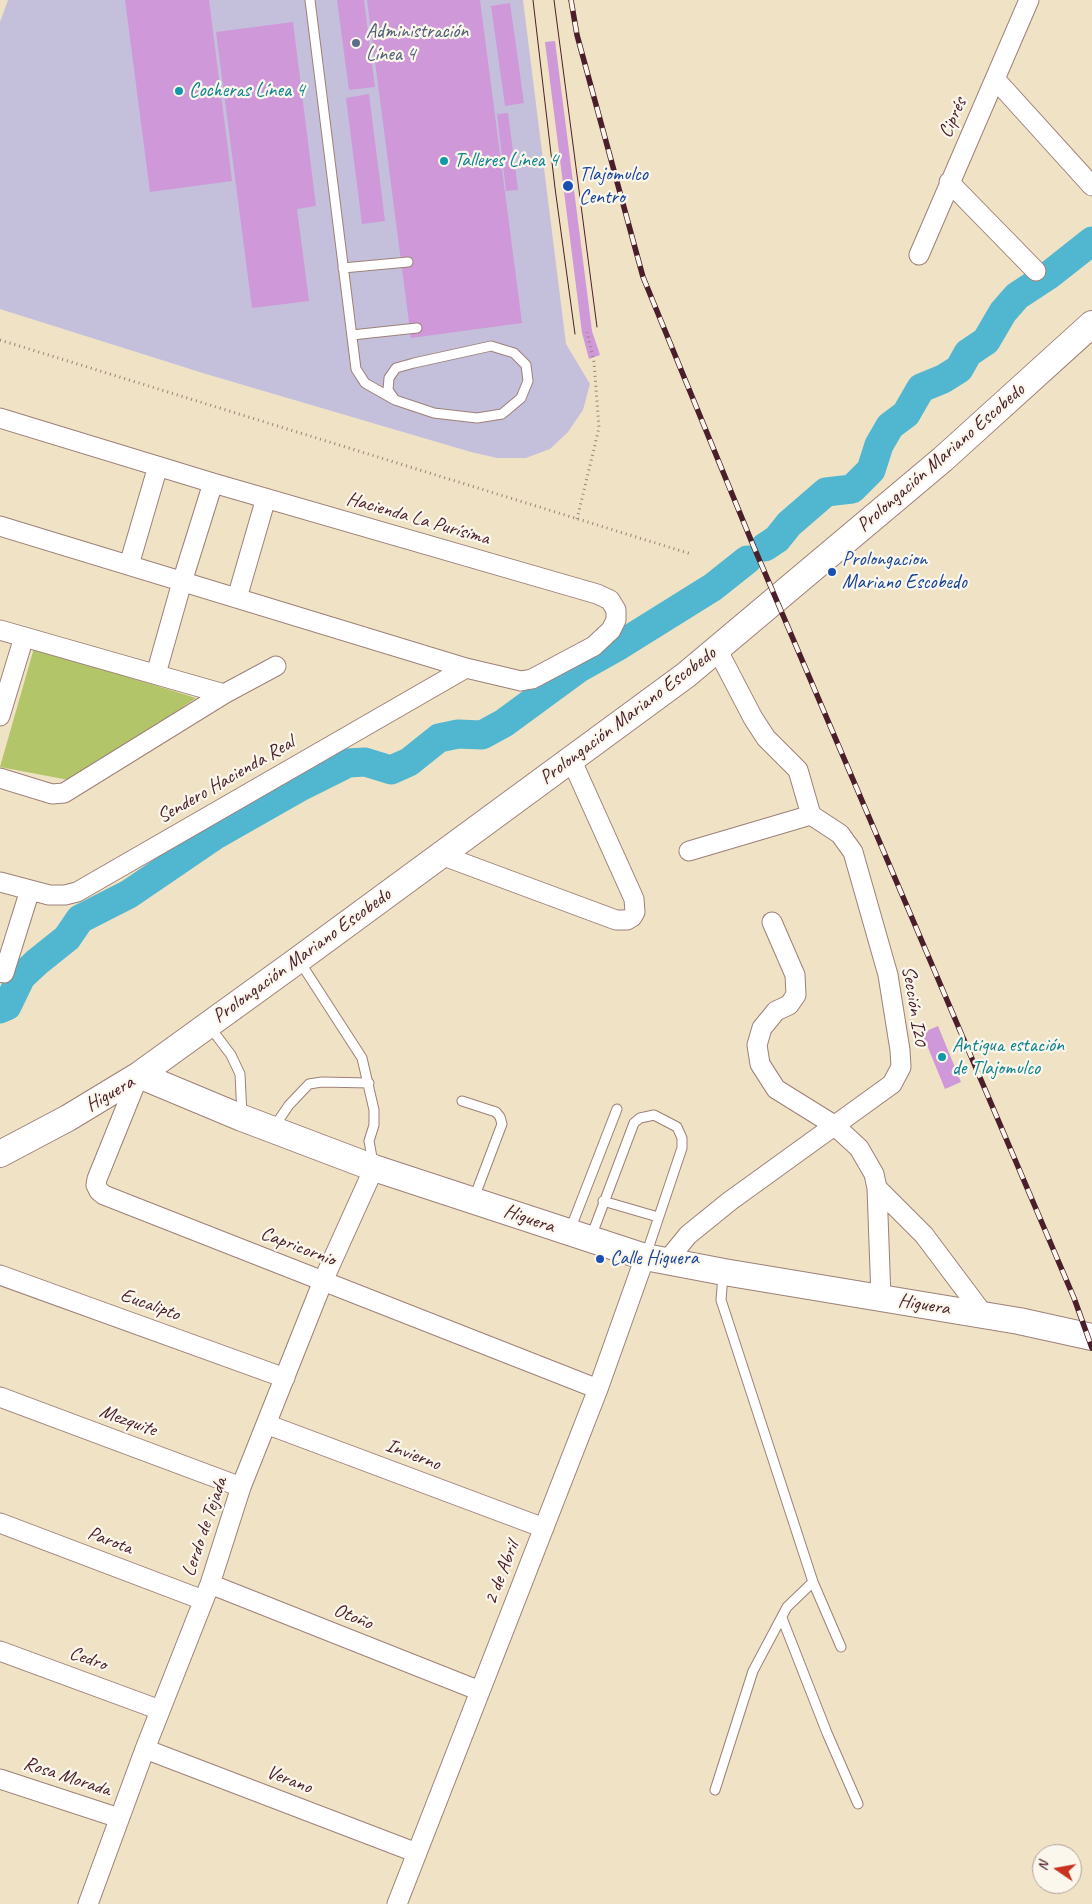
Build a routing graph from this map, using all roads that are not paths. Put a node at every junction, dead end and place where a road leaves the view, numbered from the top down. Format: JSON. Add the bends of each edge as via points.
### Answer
{"nodes":[{"id":1,"x":310,"y":0,"type":"edge"},
{"id":2,"x":1029,"y":0,"type":"edge"},
{"id":3,"x":995,"y":79,"type":"junction"},
{"id":4,"x":949,"y":182,"type":"junction"},
{"id":5,"x":1092,"y":186,"type":"edge"},
{"id":6,"x":919,"y":254,"type":"dead end"},
{"id":7,"x":408,"y":262,"type":"dead end"},
{"id":8,"x":343,"y":268,"type":"junction"},
{"id":9,"x":1036,"y":271,"type":"dead end"},
{"id":10,"x":1092,"y":324,"type":"edge"},
{"id":11,"x":417,"y":328,"type":"dead end"},
{"id":12,"x":352,"y":335,"type":"junction"},
{"id":13,"x":395,"y":400,"type":"junction"},
{"id":14,"x":0,"y":418,"type":"edge"},
{"id":15,"x":158,"y":466,"type":"junction"},
{"id":16,"x":213,"y":483,"type":"junction"},
{"id":17,"x":266,"y":498,"type":"junction"},
{"id":18,"x":0,"y":526,"type":"edge"},
{"id":19,"x":129,"y":565,"type":"junction"},
{"id":20,"x":182,"y":582,"type":"junction"},
{"id":21,"x":237,"y":598,"type":"junction"},
{"id":22,"x":0,"y":630,"type":"edge"},
{"id":23,"x":24,"y":637,"type":"junction"},
{"id":24,"x":717,"y":649,"type":"junction"},
{"id":25,"x":276,"y":666,"type":"dead end"},
{"id":26,"x":466,"y":668,"type":"junction"},
{"id":27,"x":156,"y":674,"type":"junction"},
{"id":28,"x":224,"y":694,"type":"junction"},
{"id":29,"x":0,"y":716,"type":"edge"},
{"id":30,"x":571,"y":759,"type":"junction"},
{"id":31,"x":0,"y":778,"type":"edge"},
{"id":32,"x":811,"y":815,"type":"junction"},
{"id":33,"x":689,"y":851,"type":"dead end"},
{"id":34,"x":441,"y":855,"type":"junction"},
{"id":35,"x":0,"y":882,"type":"edge"},
{"id":36,"x":30,"y":890,"type":"junction"},
{"id":37,"x":772,"y":922,"type":"dead end"},
{"id":38,"x":298,"y":960,"type":"junction"},
{"id":39,"x":4,"y":973,"type":"dead end"},
{"id":40,"x":208,"y":1024,"type":"junction"},
{"id":41,"x":139,"y":1075,"type":"junction"},
{"id":42,"x":369,"y":1083,"type":"junction"},
{"id":43,"x":462,"y":1101,"type":"dead end"},
{"id":44,"x":617,"y":1109,"type":"dead end"},
{"id":45,"x":242,"y":1118,"type":"junction"},
{"id":46,"x":834,"y":1125,"type":"junction"},
{"id":47,"x":272,"y":1129,"type":"junction"},
{"id":48,"x":0,"y":1154,"type":"edge"},
{"id":49,"x":374,"y":1168,"type":"junction"},
{"id":50,"x":877,"y":1188,"type":"junction"},
{"id":51,"x":473,"y":1200,"type":"junction"},
{"id":52,"x":603,"y":1201,"type":"junction"},
{"id":53,"x":658,"y":1217,"type":"junction"},
{"id":54,"x":579,"y":1236,"type":"junction"},
{"id":55,"x":656,"y":1259,"type":"junction"},
{"id":56,"x":724,"y":1272,"type":"junction"},
{"id":57,"x":0,"y":1275,"type":"edge"},
{"id":58,"x":323,"y":1281,"type":"junction"},
{"id":59,"x":881,"y":1298,"type":"junction"},
{"id":60,"x":984,"y":1315,"type":"junction"},
{"id":61,"x":1092,"y":1337,"type":"edge"},
{"id":62,"x":285,"y":1378,"type":"junction"},
{"id":63,"x":598,"y":1389,"type":"junction"},
{"id":64,"x":0,"y":1397,"type":"edge"},
{"id":65,"x":266,"y":1424,"type":"junction"},
{"id":66,"x":241,"y":1486,"type":"junction"},
{"id":67,"x":0,"y":1523,"type":"edge"},
{"id":68,"x":544,"y":1528,"type":"junction"},
{"id":69,"x":812,"y":1582,"type":"junction"},
{"id":70,"x":206,"y":1592,"type":"junction"},
{"id":71,"x":782,"y":1618,"type":"junction"},
{"id":72,"x":841,"y":1647,"type":"dead end"},
{"id":73,"x":0,"y":1651,"type":"edge"},
{"id":74,"x":480,"y":1691,"type":"junction"},
{"id":75,"x":160,"y":1710,"type":"junction"},
{"id":76,"x":144,"y":1749,"type":"junction"},
{"id":77,"x":0,"y":1779,"type":"edge"},
{"id":78,"x":715,"y":1790,"type":"dead end"},
{"id":79,"x":858,"y":1804,"type":"dead end"},
{"id":80,"x":119,"y":1818,"type":"junction"},
{"id":81,"x":417,"y":1853,"type":"junction"},
{"id":82,"x":88,"y":1904,"type":"edge"},
{"id":83,"x":397,"y":1904,"type":"edge"}],
"edges":[{"from":1,"to":8,"type":"lane"},
{"from":2,"to":3,"type":"street","name":"Ciprés"},
{"from":3,"to":4,"type":"street","name":"Ciprés"},
{"from":3,"to":5,"type":"street"},
{"from":4,"to":6,"type":"street","name":"Ciprés"},
{"from":4,"to":9,"type":"street"},
{"from":7,"to":8,"type":"lane"},
{"from":8,"to":12,"type":"lane"},
{"from":10,"to":24,"type":"street","name":"Prolongación Mariano Escobedo","via":[[935,466]]},
{"from":11,"to":12,"type":"lane"},
{"from":12,"to":13,"type":"lane","via":[[356,369],[365,383]]},
{"from":13,"to":13,"type":"lane","via":[[434,413],[477,418],[502,414],[521,398],[528,381],[526,365],[514,353],[491,346],[414,363],[396,368],[389,378],[388,390]]},
{"from":14,"to":15,"type":"street","name":"Hacienda La Purísima"},
{"from":15,"to":16,"type":"street","name":"Hacienda La Purísima"},
{"from":15,"to":19,"type":"street"},
{"from":16,"to":17,"type":"street","name":"Hacienda La Purísima"},
{"from":16,"to":20,"type":"street"},
{"from":17,"to":21,"type":"street"},
{"from":17,"to":26,"type":"street","name":"Hacienda La Purísima","via":[[597,594],[610,600],[616,610],[611,630],[594,646],[532,680],[521,681]]},
{"from":18,"to":19,"type":"street"},
{"from":19,"to":20,"type":"street"},
{"from":20,"to":21,"type":"street"},
{"from":20,"to":27,"type":"street"},
{"from":21,"to":26,"type":"street"},
{"from":22,"to":23,"type":"street"},
{"from":23,"to":27,"type":"street"},
{"from":23,"to":29,"type":"street"},
{"from":24,"to":30,"type":"street","name":"Prolongación Mariano Escobedo"},
{"from":24,"to":32,"type":"street","via":[[766,738],[798,770]]},
{"from":25,"to":28,"type":"street"},
{"from":26,"to":36,"type":"street","name":"Sendero Hacienda Real","via":[[77,892],[49,895]]},
{"from":27,"to":28,"type":"street"},
{"from":28,"to":31,"type":"street","via":[[64,793],[52,794]]},
{"from":30,"to":34,"type":"street","name":"Prolongación Mariano Escobedo"},
{"from":30,"to":34,"type":"street","via":[[634,899],[632,917],[616,920]]},
{"from":32,"to":33,"type":"street"},
{"from":32,"to":46,"type":"street","name":"Sección I20","via":[[840,834],[853,852],[888,976],[900,1050],[901,1067],[892,1084]]},
{"from":34,"to":38,"type":"street","name":"Prolongación Mariano Escobedo"},
{"from":35,"to":36,"type":"street","name":"Sendero Hacienda Real"},
{"from":36,"to":39,"type":"street"},
{"from":37,"to":46,"type":"street","via":[[795,975],[796,995],[762,1028],[757,1045],[760,1064],[776,1089]]},
{"from":38,"to":40,"type":"street","name":"Prolongación Mariano Escobedo"},
{"from":38,"to":42,"type":"lane","via":[[362,1058]]},
{"from":40,"to":41,"type":"street","name":"Prolongación Mariano Escobedo"},
{"from":40,"to":45,"type":"lane","via":[[231,1055],[240,1074]]},
{"from":41,"to":45,"type":"street","name":"Higuera"},
{"from":41,"to":48,"type":"street","name":"Higuera"},
{"from":41,"to":58,"type":"street","name":"Capricornio","via":[[97,1179],[99,1191]]},
{"from":42,"to":47,"type":"lane","via":[[310,1084]]},
{"from":42,"to":49,"type":"lane","via":[[374,1110],[369,1141]]},
{"from":43,"to":51,"type":"lane","via":[[496,1112],[502,1124]]},
{"from":44,"to":54,"type":"lane"},
{"from":45,"to":47,"type":"street","name":"Higuera"},
{"from":46,"to":50,"type":"street","via":[[859,1148],[874,1174]]},
{"from":46,"to":55,"type":"street","name":"Sección I20"},
{"from":47,"to":49,"type":"street","name":"Higuera"},
{"from":49,"to":51,"type":"street","name":"Higuera"},
{"from":49,"to":58,"type":"street","name":"Lerdo de Tejada"},
{"from":50,"to":59,"type":"street"},
{"from":50,"to":60,"type":"street","via":[[924,1235]]},
{"from":51,"to":54,"type":"street","name":"Higuera"},
{"from":52,"to":53,"type":"lane"},
{"from":52,"to":53,"type":"lane","via":[[634,1123],[654,1115],[677,1127],[682,1138],[682,1148]]},
{"from":52,"to":54,"type":"lane"},
{"from":53,"to":55,"type":"lane"},
{"from":54,"to":55,"type":"street","name":"Higuera"},
{"from":55,"to":56,"type":"street","name":"Higuera"},
{"from":55,"to":63,"type":"street","name":"2 de Abril"},
{"from":56,"to":59,"type":"street","name":"Higuera"},
{"from":56,"to":69,"type":"lane","via":[[722,1300]]},
{"from":57,"to":62,"type":"street","name":"Eucalipto"},
{"from":58,"to":62,"type":"street","name":"Lerdo de Tejada"},
{"from":58,"to":63,"type":"street","name":"Capricornio"},
{"from":59,"to":60,"type":"street","name":"Higuera"},
{"from":60,"to":61,"type":"street","name":"Higuera"},
{"from":62,"to":65,"type":"street","name":"Lerdo de Tejada"},
{"from":63,"to":68,"type":"street","name":"2 de Abril"},
{"from":64,"to":66,"type":"street","name":"Mezquite"},
{"from":65,"to":66,"type":"street","name":"Lerdo de Tejada"},
{"from":65,"to":68,"type":"street","name":"Invierno"},
{"from":66,"to":70,"type":"street","name":"Lerdo de Tejada"},
{"from":67,"to":70,"type":"street","name":"Parota"},
{"from":68,"to":74,"type":"street","name":"2 de Abril"},
{"from":69,"to":71,"type":"lane","via":[[787,1607]]},
{"from":69,"to":72,"type":"lane"},
{"from":70,"to":74,"type":"street","name":"Otoño"},
{"from":70,"to":75,"type":"street","name":"Lerdo de Tejada"},
{"from":71,"to":78,"type":"lane","via":[[753,1671]]},
{"from":71,"to":79,"type":"lane"},
{"from":73,"to":75,"type":"street","name":"Cedro"},
{"from":74,"to":81,"type":"street","name":"2 de Abril"},
{"from":75,"to":76,"type":"street","name":"Lerdo de Tejada"},
{"from":76,"to":80,"type":"street","name":"Lerdo de Tejada"},
{"from":76,"to":81,"type":"street","name":"Verano"},
{"from":77,"to":80,"type":"street","name":"Rosa Morada"},
{"from":80,"to":82,"type":"street","name":"Lerdo de Tejada"},
{"from":81,"to":83,"type":"street","name":"2 de Abril"}]}
